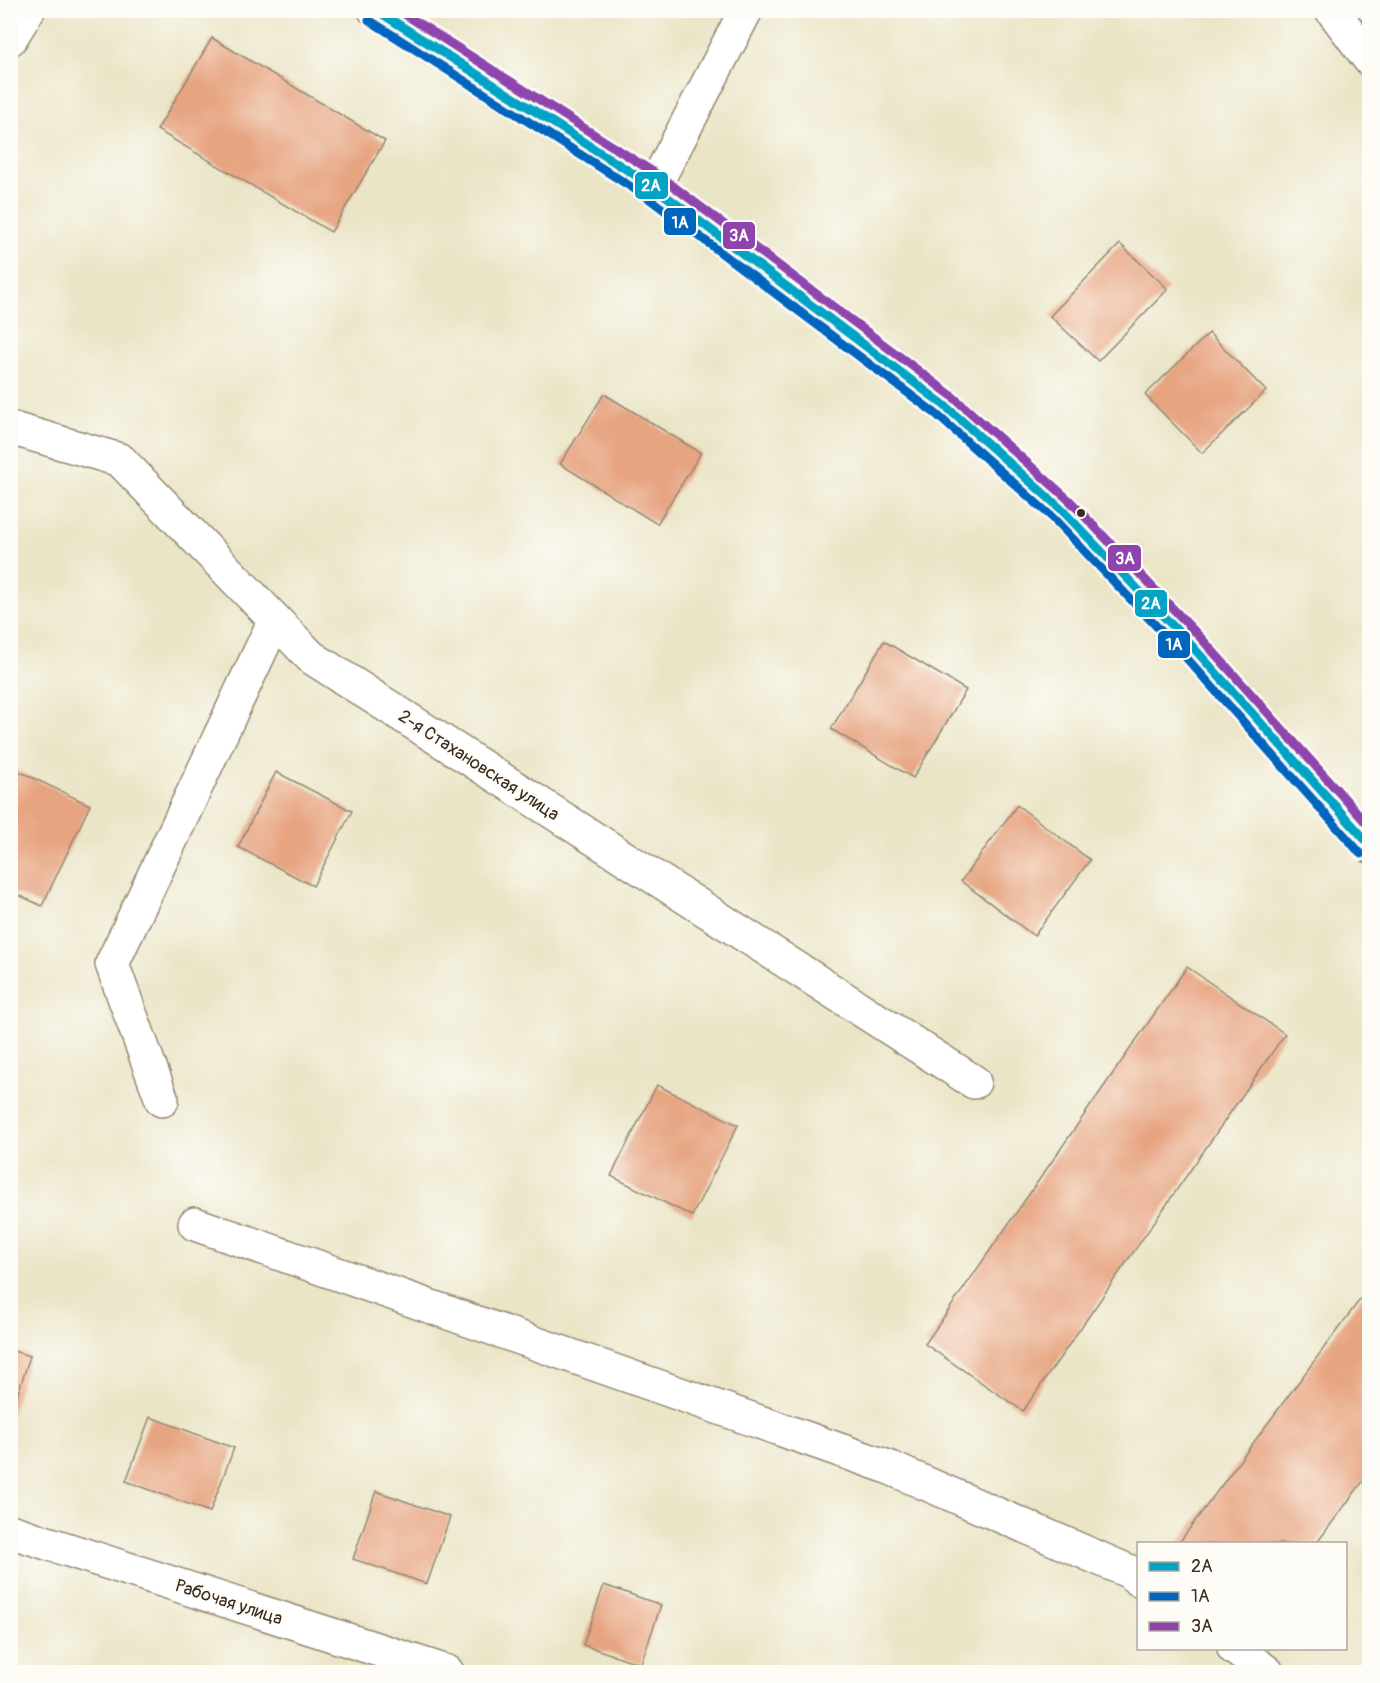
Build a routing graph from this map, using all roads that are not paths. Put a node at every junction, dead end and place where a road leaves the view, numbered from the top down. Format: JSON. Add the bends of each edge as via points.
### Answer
{"nodes":[{"id":1,"x":28,"y":10,"type":"edge"},
{"id":2,"x":375,"y":10,"type":"edge"},
{"id":3,"x":746,"y":10,"type":"edge"},
{"id":4,"x":1332,"y":10,"type":"edge"},
{"id":5,"x":10,"y":39,"type":"edge"},
{"id":6,"x":1370,"y":60,"type":"edge"},
{"id":7,"x":654,"y":188,"type":"junction"},
{"id":8,"x":10,"y":428,"type":"edge"},
{"id":9,"x":275,"y":620,"type":"junction"},
{"id":10,"x":1367,"y":838,"type":"edge"},
{"id":11,"x":974,"y":1082,"type":"dead end"},
{"id":12,"x":162,"y":1100,"type":"dead end"},
{"id":13,"x":195,"y":1224,"type":"dead end"},
{"id":14,"x":10,"y":1531,"type":"edge"},
{"id":15,"x":1137,"y":1578,"type":"edge"},
{"id":16,"x":1237,"y":1650,"type":"edge"},
{"id":17,"x":447,"y":1672,"type":"edge"},
{"id":18,"x":1267,"y":1672,"type":"edge"}],
"edges":[{"from":1,"to":5,"type":"street"},
{"from":2,"to":7,"type":"street"},
{"from":3,"to":7,"type":"street"},
{"from":4,"to":6,"type":"street"},
{"from":7,"to":10,"type":"street","via":[[944,405],[1061,509]]},
{"from":8,"to":9,"type":"street","name":"2-я Стахановская улица","via":[[120,460]]},
{"from":9,"to":11,"type":"street","name":"2-я Стахановская улица","via":[[311,657]]},
{"from":9,"to":12,"type":"street","via":[[112,964]]},
{"from":13,"to":15,"type":"street","via":[[888,1467]]},
{"from":14,"to":17,"type":"street","name":"Рабочая улица"},
{"from":16,"to":18,"type":"street"}]}
